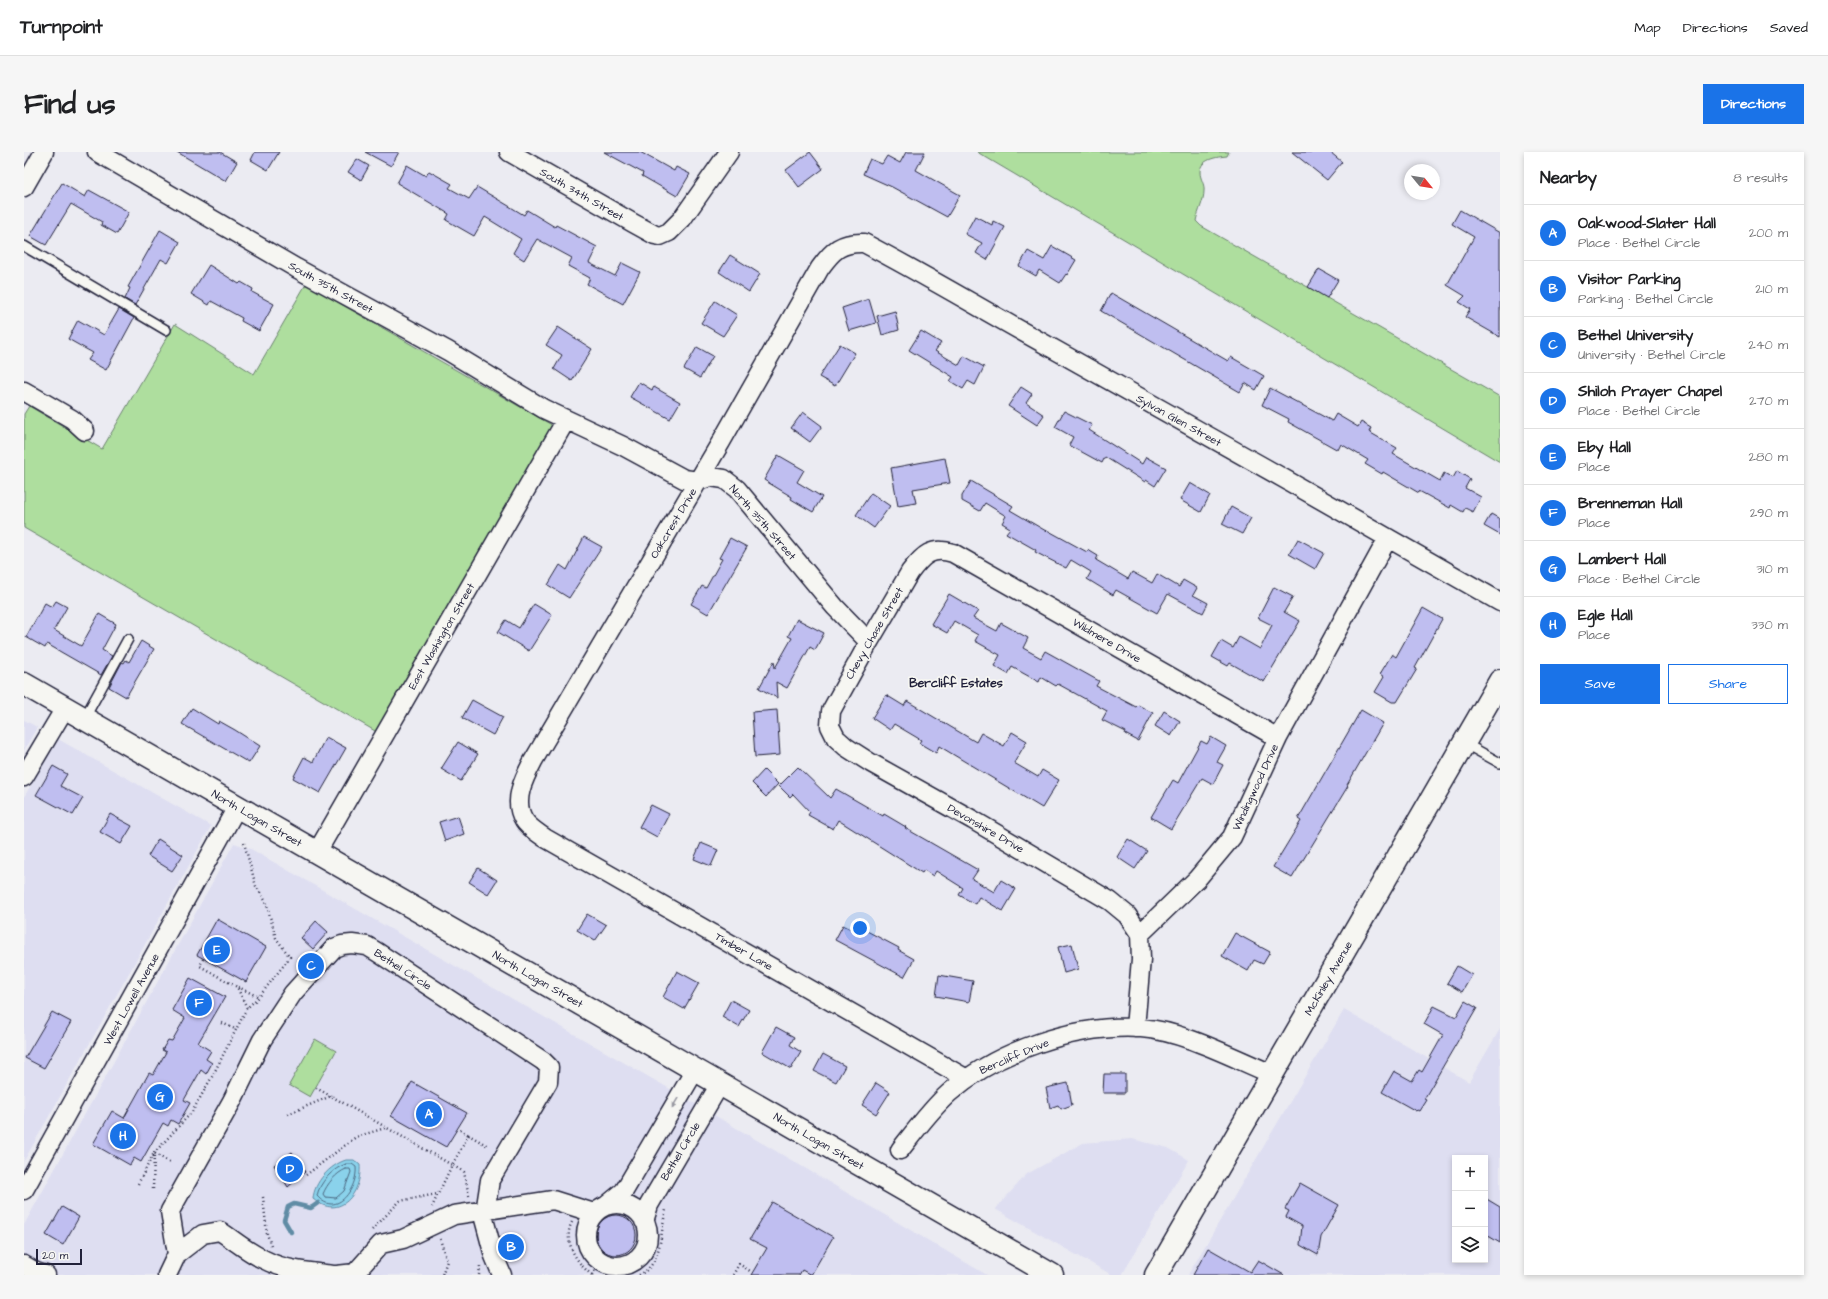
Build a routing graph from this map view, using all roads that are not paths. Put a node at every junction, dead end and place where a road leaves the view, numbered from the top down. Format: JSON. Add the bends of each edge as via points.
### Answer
{"nodes":[{"id":1,"x":44,"y":152,"type":"edge"},
{"id":2,"x":97,"y":152,"type":"edge"},
{"id":3,"x":509,"y":152,"type":"edge"},
{"id":4,"x":729,"y":152,"type":"edge"},
{"id":5,"x":24,"y":187,"type":"edge"},
{"id":6,"x":856,"y":243,"type":"joint"},
{"id":7,"x":24,"y":246,"type":"edge"},
{"id":8,"x":166,"y":330,"type":"dead end"},
{"id":9,"x":24,"y":391,"type":"edge"},
{"id":10,"x":566,"y":420,"type":"junction"},
{"id":11,"x":84,"y":432,"type":"dead end"},
{"id":12,"x":698,"y":481,"type":"junction"},
{"id":13,"x":1388,"y":538,"type":"junction"},
{"id":14,"x":934,"y":550,"type":"joint"},
{"id":15,"x":1500,"y":602,"type":"edge"},
{"id":16,"x":128,"y":639,"type":"dead end"},
{"id":17,"x":868,"y":642,"type":"junction"},
{"id":18,"x":1500,"y":681,"type":"edge"},
{"id":19,"x":24,"y":684,"type":"edge"},
{"id":20,"x":65,"y":708,"type":"junction"},
{"id":21,"x":84,"y":719,"type":"junction"},
{"id":22,"x":830,"y":726,"type":"joint"},
{"id":23,"x":1278,"y":738,"type":"junction"},
{"id":24,"x":1464,"y":743,"type":"junction"},
{"id":25,"x":1500,"y":763,"type":"edge"},
{"id":26,"x":24,"y":777,"type":"edge"},
{"id":27,"x":237,"y":807,"type":"junction"},
{"id":28,"x":524,"y":820,"type":"joint"},
{"id":29,"x":317,"y":852,"type":"junction"},
{"id":30,"x":1140,"y":934,"type":"junction"},
{"id":31,"x":1135,"y":1028,"type":"junction"},
{"id":32,"x":696,"y":1070,"type":"junction"},
{"id":33,"x":1272,"y":1074,"type":"junction"},
{"id":34,"x":967,"y":1079,"type":"junction"},
{"id":35,"x":720,"y":1084,"type":"junction"},
{"id":36,"x":900,"y":1150,"type":"dead end"},
{"id":37,"x":24,"y":1190,"type":"edge"},
{"id":38,"x":593,"y":1209,"type":"junction"},
{"id":39,"x":479,"y":1211,"type":"junction"},
{"id":40,"x":644,"y":1221,"type":"junction"},
{"id":41,"x":178,"y":1254,"type":"junction"},
{"id":42,"x":24,"y":1265,"type":"edge"},
{"id":43,"x":595,"y":1271,"type":"edge"},
{"id":44,"x":630,"y":1272,"type":"edge"},
{"id":45,"x":46,"y":1275,"type":"edge"},
{"id":46,"x":167,"y":1275,"type":"edge"},
{"id":47,"x":336,"y":1275,"type":"edge"},
{"id":48,"x":502,"y":1275,"type":"edge"},
{"id":49,"x":1052,"y":1275,"type":"edge"},
{"id":50,"x":1156,"y":1275,"type":"edge"}],
"edges":[{"from":1,"to":5,"type":"street"},
{"from":2,"to":10,"type":"street","name":"South 35th Street"},
{"from":3,"to":4,"type":"street","name":"South 34th Street","via":[[660,236],[669,232],[682,219]]},
{"from":6,"to":12,"type":"street","name":"Oakcrest Drive","via":[[842,245],[830,254],[820,268]]},
{"from":6,"to":13,"type":"street","name":"Sylvan Glen Street","via":[[864,243],[924,275]]},
{"from":7,"to":8,"type":"lane"},
{"from":9,"to":11,"type":"street","via":[[72,419]]},
{"from":10,"to":12,"type":"street","name":"North 35th Street","via":[[623,446],[684,479]]},
{"from":10,"to":29,"type":"street","name":"East Washington Street"},
{"from":12,"to":17,"type":"street","name":"North 35th Street","via":[[711,477],[724,479],[736,489]]},
{"from":12,"to":28,"type":"street","name":"Oakcrest Drive","via":[[521,784],[519,805]]},
{"from":13,"to":15,"type":"street","name":"Sylvan Glen Street"},
{"from":13,"to":23,"type":"street","name":"Windingwood Drive"},
{"from":14,"to":17,"type":"street","name":"Chevy Chase Street","via":[[918,561],[910,572]]},
{"from":14,"to":23,"type":"street","name":"Wildmere Drive","via":[[942,549],[971,562]]},
{"from":16,"to":21,"type":"lane"},
{"from":17,"to":22,"type":"street","name":"Chevy Chase Street","via":[[831,711]]},
{"from":18,"to":24,"type":"street","name":"McKinley Avenue"},
{"from":19,"to":20,"type":"street","name":"North Logan Street"},
{"from":20,"to":21,"type":"street","name":"North Logan Street"},
{"from":20,"to":26,"type":"street"},
{"from":21,"to":27,"type":"street","name":"North Logan Street"},
{"from":22,"to":30,"type":"street","name":"Devonshire Drive","via":[[836,738],[846,747],[1110,901],[1127,915]]},
{"from":23,"to":30,"type":"street","name":"Windingwood Drive","via":[[1232,837],[1197,878]]},
{"from":24,"to":25,"type":"lane"},
{"from":24,"to":33,"type":"street","name":"McKinley Avenue"},
{"from":27,"to":29,"type":"street","name":"North Logan Street"},
{"from":27,"to":37,"type":"street","name":"West Lowell Avenue"},
{"from":28,"to":34,"type":"street","name":"Timber Lane","via":[[545,838],[571,854]]},
{"from":29,"to":32,"type":"street","name":"North Logan Street"},
{"from":30,"to":31,"type":"street","via":[[1141,960]]},
{"from":31,"to":33,"type":"street","name":"Bercliff Drive","via":[[1205,1045]]},
{"from":31,"to":34,"type":"street","name":"Bercliff Drive","via":[[1107,1028],[1046,1041],[974,1072]]},
{"from":32,"to":35,"type":"street","name":"North Logan Street"},
{"from":32,"to":38,"type":"street","one_way":true,"via":[[624,1191]]},
{"from":33,"to":50,"type":"street","name":"McKinley Avenue"},
{"from":34,"to":36,"type":"street","name":"Bercliff Drive","via":[[948,1094]]},
{"from":35,"to":40,"type":"street","name":"Bethel Circle","via":[[648,1205]]},
{"from":35,"to":49,"type":"street","name":"North Logan Street"},
{"from":38,"to":39,"type":"street","via":[[553,1200]]},
{"from":38,"to":40,"type":"street","via":[[626,1205],[637,1211]]},
{"from":38,"to":43,"type":"street","via":[[588,1221],[586,1239]]},
{"from":39,"to":41,"type":"street","name":"Bethel Circle","via":[[490,1180],[548,1082],[549,1067],[367,946],[342,945],[334,948],[293,993],[262,1040],[234,1097],[170,1211]]},
{"from":39,"to":47,"type":"street","via":[[454,1215],[403,1239],[381,1244],[355,1273]]},
{"from":39,"to":48,"type":"street","name":"Bethel Circle"},
{"from":40,"to":44,"type":"street","name":"Bethel Circle","via":[[648,1239],[640,1256],[633,1262]]},
{"from":41,"to":46,"type":"street"},
{"from":41,"to":47,"type":"street","via":[[203,1234],[220,1231],[264,1260],[279,1266],[297,1271]]},
{"from":42,"to":45,"type":"street"},
{"from":43,"to":44,"type":"street","via":[[616,1266]]}]}
